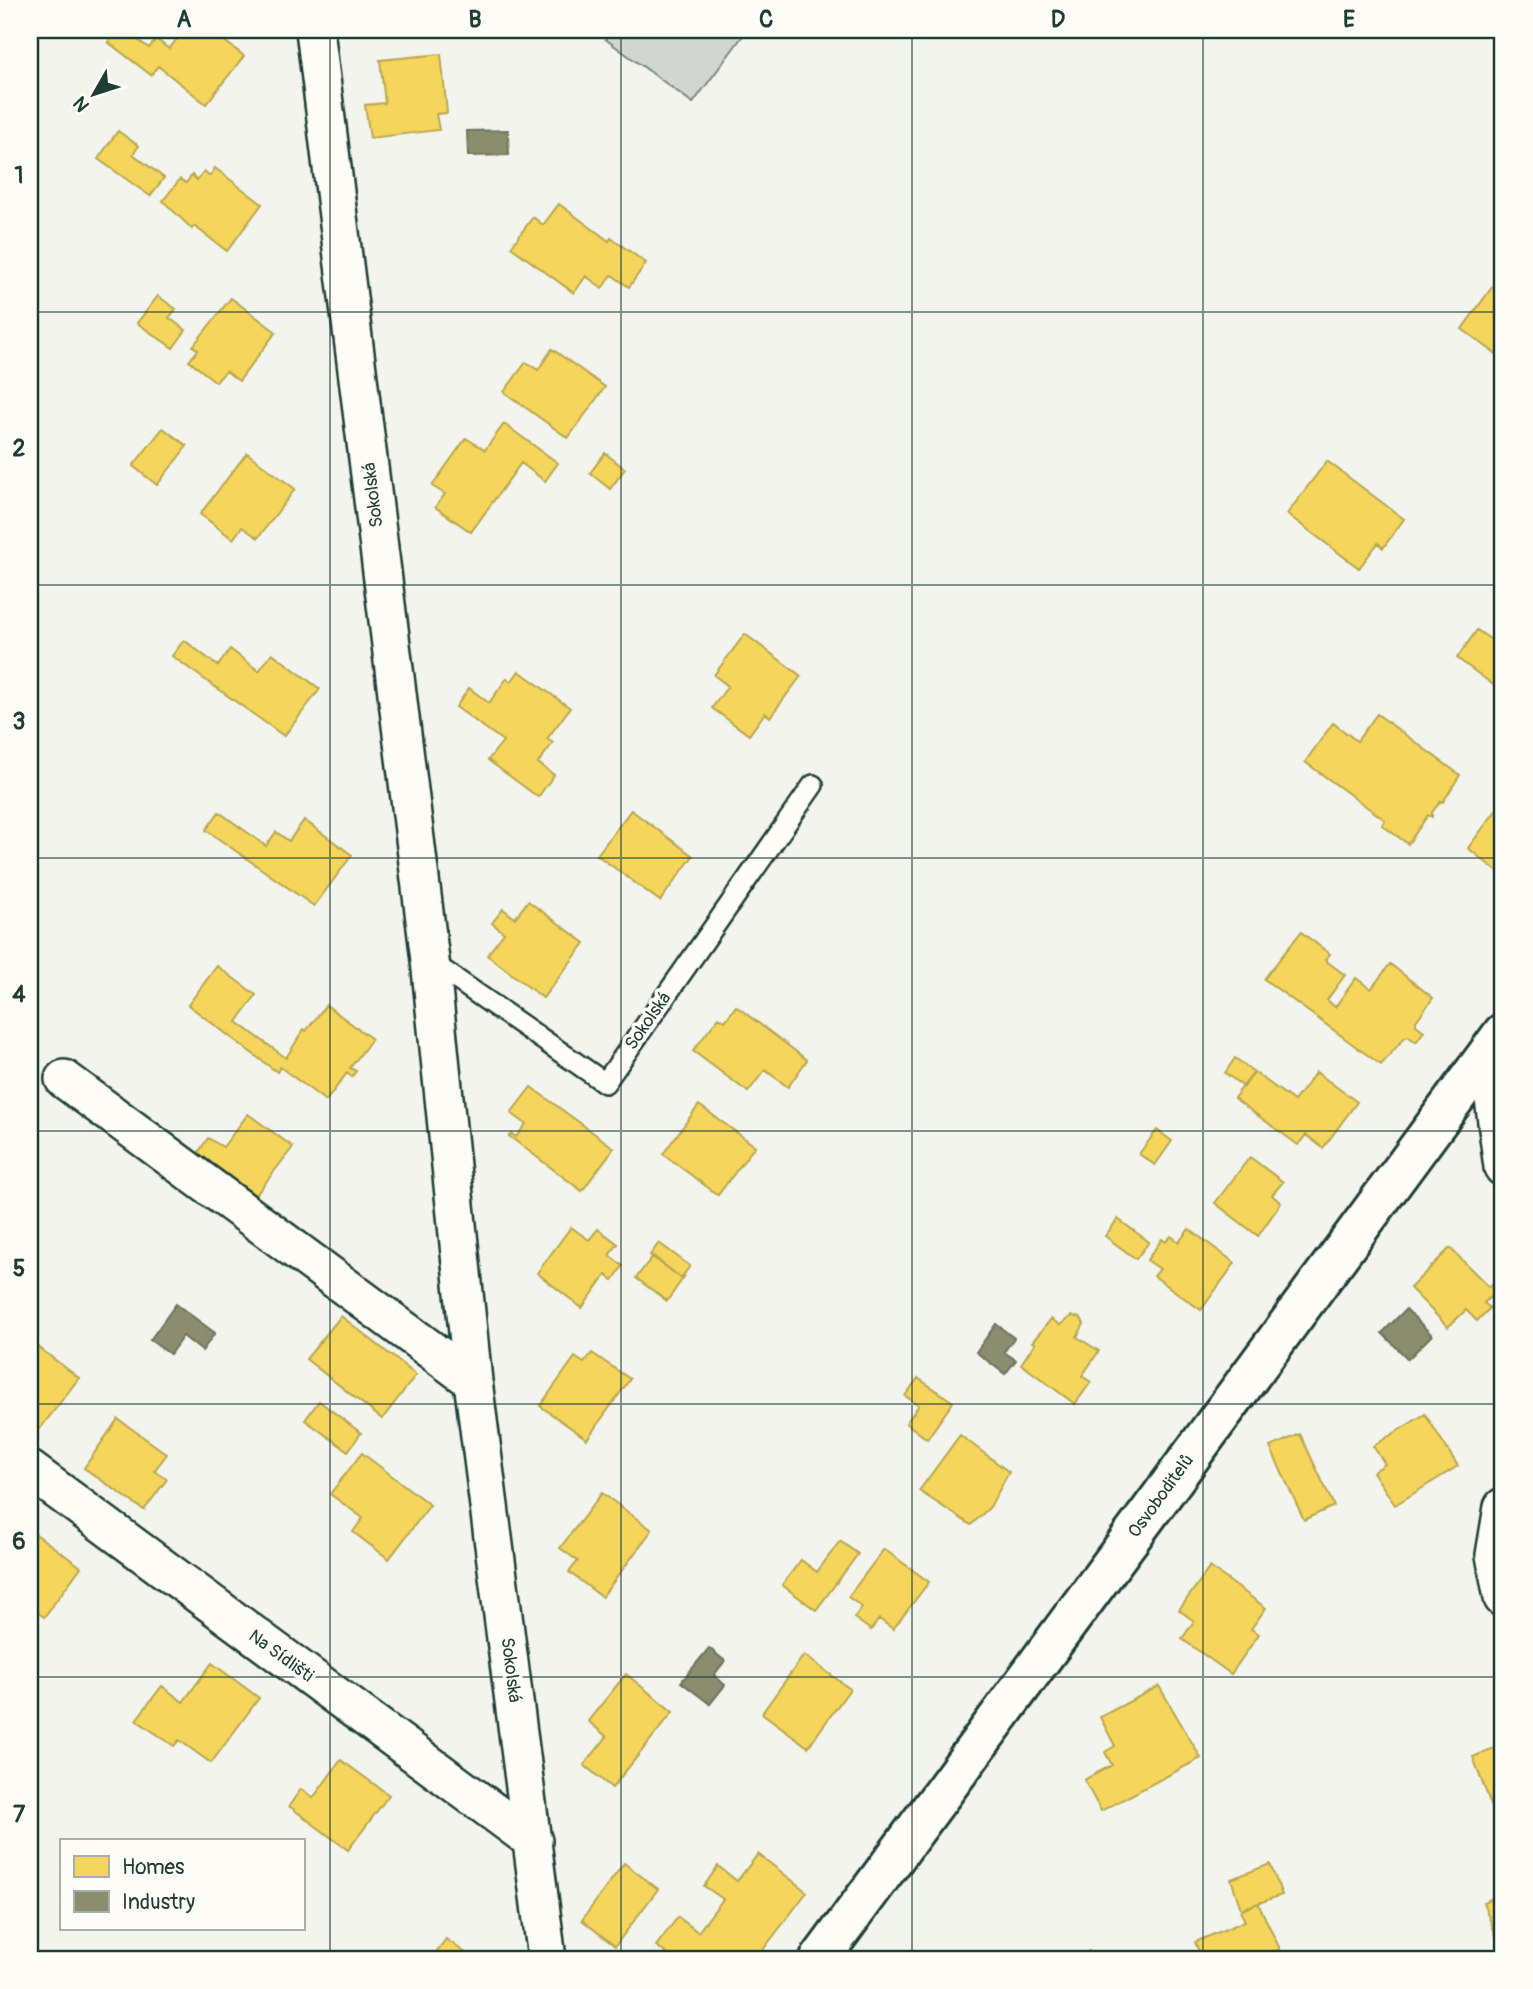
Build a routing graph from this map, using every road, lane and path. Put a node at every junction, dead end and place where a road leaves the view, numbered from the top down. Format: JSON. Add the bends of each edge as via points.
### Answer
{"nodes":[{"id":1,"x":315,"y":30,"type":"edge"},
{"id":2,"x":813,"y":785,"type":"dead end"},
{"id":3,"x":429,"y":960,"type":"junction"},
{"id":4,"x":1496,"y":1043,"type":"edge"},
{"id":5,"x":64,"y":1079,"type":"dead end"},
{"id":6,"x":1503,"y":1167,"type":"edge"},
{"id":7,"x":473,"y":1381,"type":"junction"},
{"id":8,"x":30,"y":1470,"type":"edge"},
{"id":9,"x":1503,"y":1507,"type":"edge"},
{"id":10,"x":1503,"y":1598,"type":"edge"},
{"id":11,"x":533,"y":1841,"type":"junction"},
{"id":12,"x":547,"y":1959,"type":"edge"},
{"id":13,"x":820,"y":1959,"type":"edge"}],
"edges":[{"from":1,"to":3,"type":"street","name":"Sokolská"},
{"from":2,"to":3,"type":"lane","name":"Sokolská","via":[[605,1083]]},
{"from":3,"to":7,"type":"street","name":"Sokolská"},
{"from":4,"to":6,"type":"street"},
{"from":4,"to":13,"type":"street","name":"Osvoboditelů"},
{"from":5,"to":7,"type":"street"},
{"from":7,"to":11,"type":"street","name":"Sokolská"},
{"from":8,"to":11,"type":"street","name":"Na Sídlišti"},
{"from":9,"to":10,"type":"street","via":[[1495,1555]]},
{"from":11,"to":12,"type":"street","name":"Sokolská"}]}
